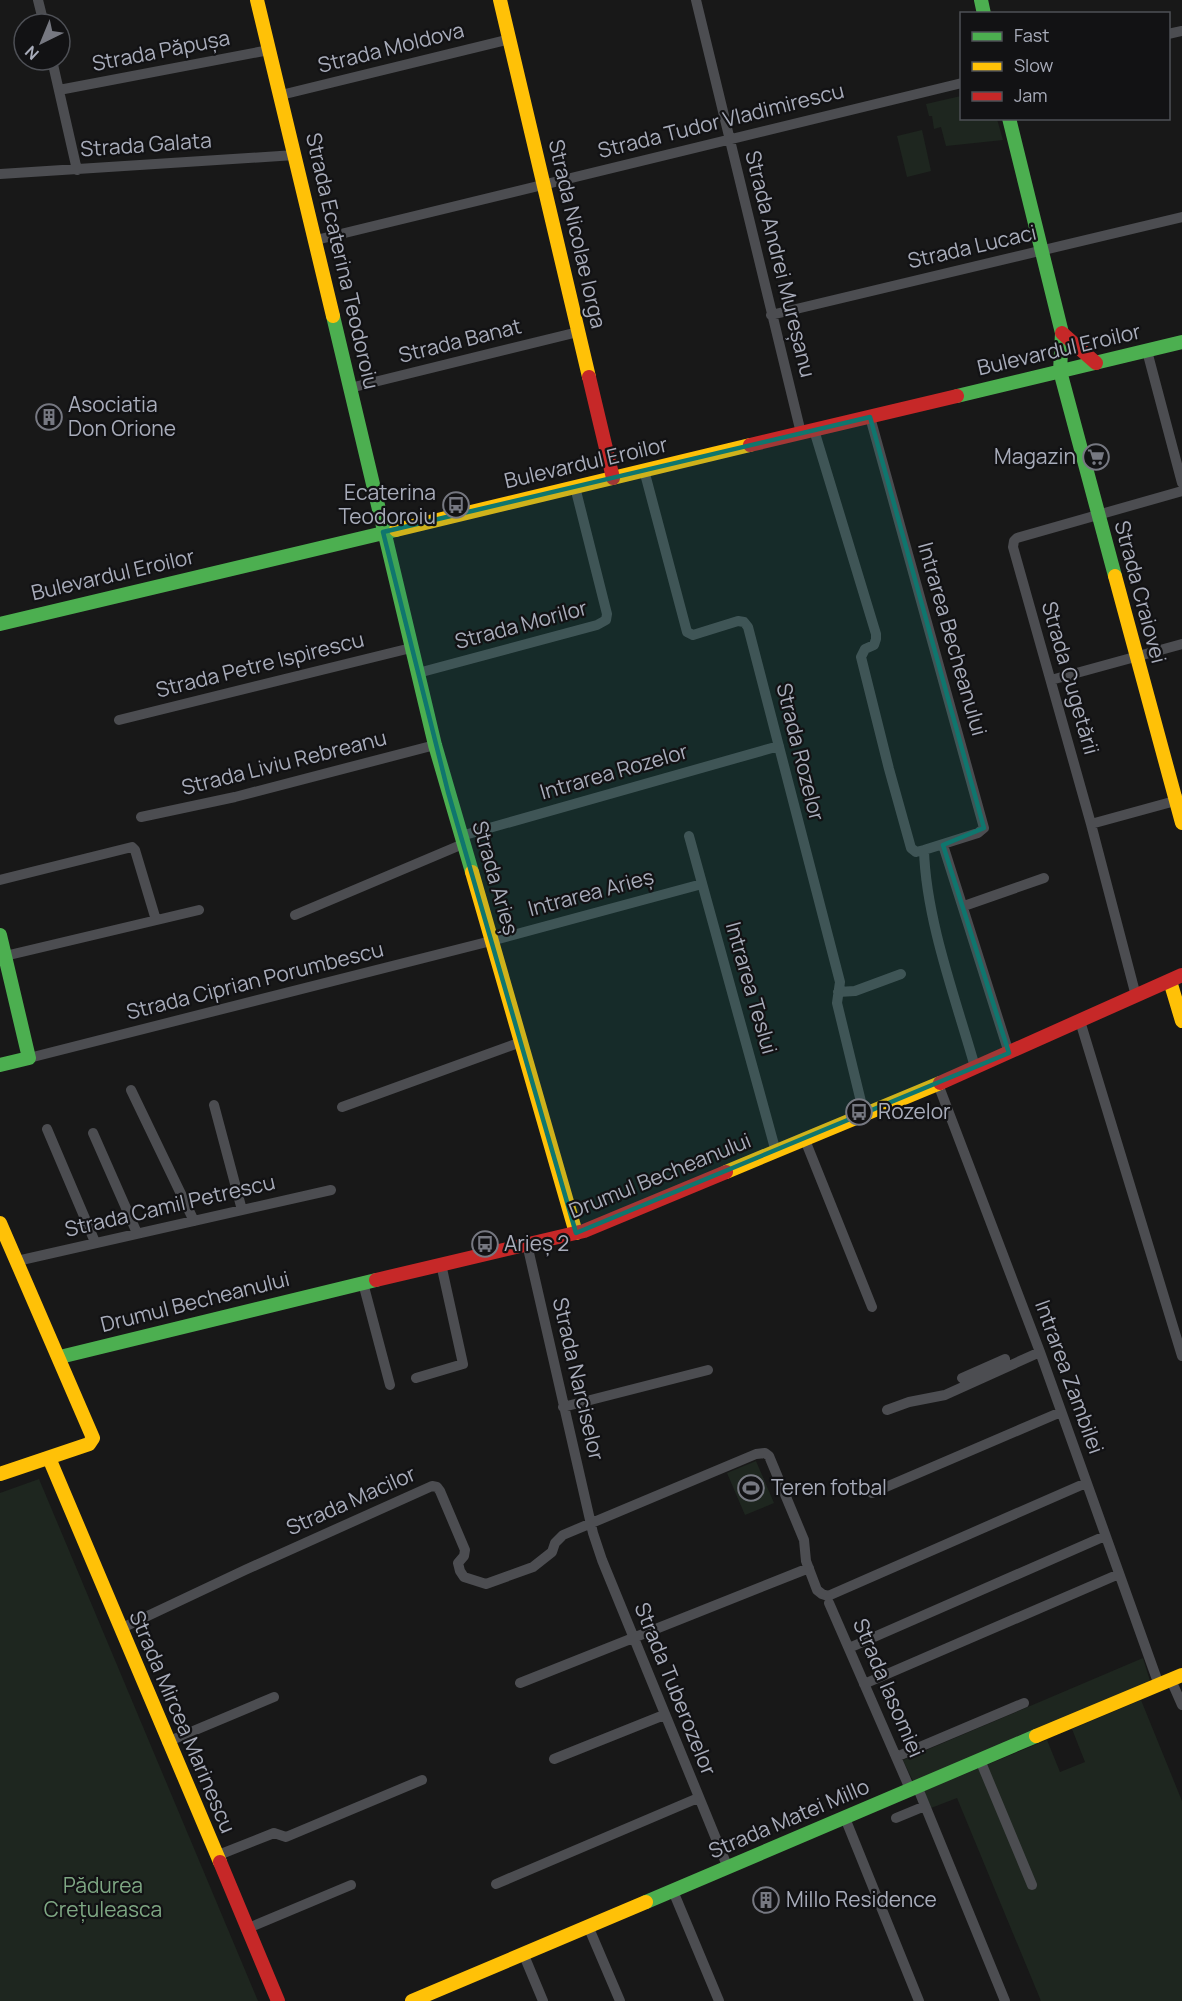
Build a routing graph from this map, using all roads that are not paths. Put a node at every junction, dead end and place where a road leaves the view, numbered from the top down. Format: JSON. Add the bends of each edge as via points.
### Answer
{"nodes":[{"id":1,"x":258,"y":0,"type":"edge"},
{"id":2,"x":500,"y":0,"type":"edge"},
{"id":3,"x":696,"y":0,"type":"edge"},
{"id":4,"x":510,"y":39,"type":"junction"},
{"id":5,"x":269,"y":50,"type":"junction"},
{"id":6,"x":55,"y":72,"type":"edge"},
{"id":7,"x":960,"y":83,"type":"edge"},
{"id":8,"x":59,"y":90,"type":"junction"},
{"id":9,"x":281,"y":95,"type":"junction"},
{"id":10,"x":1009,"y":120,"type":"edge"},
{"id":11,"x":729,"y":138,"type":"junction"},
{"id":12,"x":295,"y":155,"type":"junction"},
{"id":13,"x":76,"y":170,"type":"junction"},
{"id":14,"x":0,"y":174,"type":"edge"},
{"id":15,"x":543,"y":184,"type":"junction"},
{"id":16,"x":1182,"y":217,"type":"edge"},
{"id":17,"x":316,"y":240,"type":"junction"},
{"id":18,"x":1041,"y":251,"type":"junction"},
{"id":19,"x":771,"y":315,"type":"junction"},
{"id":20,"x":578,"y":332,"type":"junction"},
{"id":21,"x":1062,"y":333,"type":"junction"},
{"id":22,"x":1182,"y":342,"type":"edge"},
{"id":23,"x":1147,"y":351,"type":"junction"},
{"id":24,"x":1096,"y":363,"type":"junction"},
{"id":25,"x":1060,"y":371,"type":"junction"},
{"id":26,"x":350,"y":387,"type":"junction"},
{"id":27,"x":870,"y":417,"type":"junction"},
{"id":28,"x":808,"y":431,"type":"junction"},
{"id":29,"x":644,"y":470,"type":"junction"},
{"id":30,"x":613,"y":478,"type":"junction"},
{"id":31,"x":1182,"y":483,"type":"edge"},
{"id":32,"x":575,"y":487,"type":"junction"},
{"id":33,"x":1182,"y":490,"type":"edge"},
{"id":34,"x":1097,"y":515,"type":"junction"},
{"id":35,"x":383,"y":532,"type":"junction"},
{"id":36,"x":0,"y":624,"type":"edge"},
{"id":37,"x":1182,"y":645,"type":"edge"},
{"id":38,"x":411,"y":648,"type":"junction"},
{"id":39,"x":1137,"y":657,"type":"junction"},
{"id":40,"x":418,"y":673,"type":"junction"},
{"id":41,"x":1050,"y":680,"type":"junction"},
{"id":42,"x":119,"y":720,"type":"dead end"},
{"id":43,"x":435,"y":745,"type":"junction"},
{"id":44,"x":779,"y":746,"type":"junction"},
{"id":45,"x":1179,"y":800,"type":"edge"},
{"id":46,"x":141,"y":817,"type":"dead end"},
{"id":47,"x":1182,"y":823,"type":"edge"},
{"id":48,"x":1091,"y":824,"type":"junction"},
{"id":49,"x":689,"y":836,"type":"dead end"},
{"id":50,"x":462,"y":840,"type":"junction"},
{"id":51,"x":944,"y":845,"type":"junction"},
{"id":52,"x":924,"y":850,"type":"junction"},
{"id":53,"x":1044,"y":878,"type":"dead end"},
{"id":54,"x":0,"y":880,"type":"edge"},
{"id":55,"x":702,"y":884,"type":"junction"},
{"id":56,"x":964,"y":906,"type":"junction"},
{"id":57,"x":199,"y":910,"type":"dead end"},
{"id":58,"x":295,"y":915,"type":"dead end"},
{"id":59,"x":156,"y":920,"type":"junction"},
{"id":60,"x":0,"y":935,"type":"edge"},
{"id":61,"x":491,"y":941,"type":"junction"},
{"id":62,"x":5,"y":956,"type":"junction"},
{"id":63,"x":901,"y":974,"type":"dead end"},
{"id":64,"x":1176,"y":978,"type":"edge"},
{"id":65,"x":838,"y":992,"type":"junction"},
{"id":66,"x":1136,"y":996,"type":"junction"},
{"id":67,"x":1080,"y":1021,"type":"junction"},
{"id":68,"x":1182,"y":1021,"type":"edge"},
{"id":69,"x":521,"y":1042,"type":"junction"},
{"id":70,"x":1009,"y":1053,"type":"junction"},
{"id":71,"x":29,"y":1058,"type":"junction"},
{"id":72,"x":0,"y":1065,"type":"edge"},
{"id":73,"x":975,"y":1067,"type":"junction"},
{"id":74,"x":938,"y":1084,"type":"junction"},
{"id":75,"x":131,"y":1090,"type":"dead end"},
{"id":76,"x":214,"y":1105,"type":"dead end"},
{"id":77,"x":342,"y":1107,"type":"dead end"},
{"id":78,"x":864,"y":1114,"type":"junction"},
{"id":79,"x":47,"y":1130,"type":"dead end"},
{"id":80,"x":93,"y":1133,"type":"dead end"},
{"id":81,"x":806,"y":1140,"type":"junction"},
{"id":82,"x":777,"y":1152,"type":"junction"},
{"id":83,"x":331,"y":1190,"type":"dead end"},
{"id":84,"x":242,"y":1210,"type":"junction"},
{"id":85,"x":194,"y":1221,"type":"junction"},
{"id":86,"x":0,"y":1222,"type":"edge"},
{"id":87,"x":137,"y":1233,"type":"junction"},
{"id":88,"x":576,"y":1233,"type":"junction"},
{"id":89,"x":95,"y":1242,"type":"junction"},
{"id":90,"x":527,"y":1244,"type":"junction"},
{"id":91,"x":17,"y":1261,"type":"junction"},
{"id":92,"x":441,"y":1264,"type":"junction"},
{"id":93,"x":363,"y":1283,"type":"junction"},
{"id":94,"x":872,"y":1307,"type":"dead end"},
{"id":95,"x":1038,"y":1349,"type":"junction"},
{"id":96,"x":1182,"y":1356,"type":"edge"},
{"id":97,"x":60,"y":1357,"type":"junction"},
{"id":98,"x":708,"y":1371,"type":"dead end"},
{"id":99,"x":416,"y":1378,"type":"dead end"},
{"id":100,"x":962,"y":1378,"type":"dead end"},
{"id":101,"x":390,"y":1385,"type":"dead end"},
{"id":102,"x":564,"y":1407,"type":"junction"},
{"id":103,"x":887,"y":1410,"type":"dead end"},
{"id":104,"x":1061,"y":1412,"type":"junction"},
{"id":105,"x":49,"y":1458,"type":"junction"},
{"id":106,"x":0,"y":1474,"type":"edge"},
{"id":107,"x":1086,"y":1483,"type":"junction"},
{"id":108,"x":872,"y":1493,"type":"dead end"},
{"id":109,"x":592,"y":1523,"type":"junction"},
{"id":110,"x":1105,"y":1536,"type":"junction"},
{"id":111,"x":808,"y":1568,"type":"junction"},
{"id":112,"x":1119,"y":1574,"type":"junction"},
{"id":113,"x":829,"y":1599,"type":"junction"},
{"id":114,"x":120,"y":1629,"type":"junction"},
{"id":115,"x":633,"y":1639,"type":"junction"},
{"id":116,"x":849,"y":1648,"type":"junction"},
{"id":117,"x":1171,"y":1680,"type":"edge"},
{"id":118,"x":520,"y":1683,"type":"dead end"},
{"id":119,"x":864,"y":1684,"type":"junction"},
{"id":120,"x":274,"y":1697,"type":"dead end"},
{"id":121,"x":1024,"y":1703,"type":"dead end"},
{"id":122,"x":1182,"y":1706,"type":"edge"},
{"id":123,"x":664,"y":1715,"type":"junction"},
{"id":124,"x":168,"y":1742,"type":"junction"},
{"id":125,"x":896,"y":1757,"type":"junction"},
{"id":126,"x":554,"y":1760,"type":"dead end"},
{"id":127,"x":980,"y":1760,"type":"junction"},
{"id":128,"x":422,"y":1780,"type":"dead end"},
{"id":129,"x":913,"y":1788,"type":"junction"},
{"id":130,"x":698,"y":1798,"type":"junction"},
{"id":131,"x":925,"y":1806,"type":"junction"},
{"id":132,"x":845,"y":1818,"type":"junction"},
{"id":133,"x":896,"y":1818,"type":"dead end"},
{"id":134,"x":216,"y":1856,"type":"junction"},
{"id":135,"x":728,"y":1868,"type":"junction"},
{"id":136,"x":495,"y":1884,"type":"dead end"},
{"id":137,"x":351,"y":1885,"type":"dead end"},
{"id":138,"x":1032,"y":1885,"type":"dead end"},
{"id":139,"x":673,"y":1891,"type":"junction"},
{"id":140,"x":588,"y":1926,"type":"junction"},
{"id":141,"x":246,"y":1929,"type":"junction"},
{"id":142,"x":523,"y":1953,"type":"junction"},
{"id":143,"x":439,"y":1996,"type":"edge"},
{"id":144,"x":278,"y":2001,"type":"edge"},
{"id":145,"x":412,"y":2001,"type":"edge"},
{"id":146,"x":543,"y":2001,"type":"edge"},
{"id":147,"x":620,"y":2001,"type":"edge"},
{"id":148,"x":719,"y":2001,"type":"edge"},
{"id":149,"x":919,"y":2001,"type":"edge"},
{"id":150,"x":1005,"y":2001,"type":"edge"}],
"edges":[{"from":1,"to":5,"type":"street","name":"Strada Ecaterina Teodoroiu"},
{"from":2,"to":4,"type":"street","name":"Strada Nicolae Iorga"},
{"from":3,"to":11,"type":"street","name":"Strada Andrei Mureșanu"},
{"from":4,"to":9,"type":"street","name":"Strada Moldova"},
{"from":4,"to":15,"type":"street","name":"Strada Nicolae Iorga"},
{"from":5,"to":8,"type":"street","name":"Strada Păpușa"},
{"from":5,"to":9,"type":"street","name":"Strada Ecaterina Teodoroiu"},
{"from":6,"to":8,"type":"street"},
{"from":7,"to":11,"type":"street","name":"Strada Tudor Vladimirescu"},
{"from":8,"to":13,"type":"street"},
{"from":9,"to":12,"type":"street","name":"Strada Ecaterina Teodoroiu"},
{"from":10,"to":18,"type":"street","name":"Strada Craiovei"},
{"from":11,"to":15,"type":"street","name":"Strada Tudor Vladimirescu"},
{"from":11,"to":19,"type":"street","name":"Strada Andrei Mureșanu"},
{"from":12,"to":13,"type":"street","name":"Strada Galata"},
{"from":12,"to":17,"type":"street","name":"Strada Ecaterina Teodoroiu"},
{"from":13,"to":14,"type":"street","name":"Strada Galata"},
{"from":15,"to":17,"type":"street","name":"Strada Tudor Vladimirescu"},
{"from":15,"to":20,"type":"street","name":"Strada Nicolae Iorga"},
{"from":16,"to":18,"type":"street","name":"Strada Lucaci"},
{"from":17,"to":26,"type":"street","name":"Strada Ecaterina Teodoroiu"},
{"from":18,"to":19,"type":"street","name":"Strada Lucaci"},
{"from":18,"to":21,"type":"street","name":"Strada Craiovei"},
{"from":19,"to":28,"type":"street","name":"Strada Andrei Mureșanu"},
{"from":20,"to":26,"type":"street","name":"Strada Banat"},
{"from":20,"to":30,"type":"street","name":"Strada Nicolae Iorga"},
{"from":21,"to":24,"type":"street"},
{"from":21,"to":25,"type":"street","name":"Strada Craiovei"},
{"from":22,"to":23,"type":"street","name":"Bulevardul Eroilor"},
{"from":23,"to":24,"type":"street","name":"Bulevardul Eroilor"},
{"from":23,"to":31,"type":"street"},
{"from":24,"to":25,"type":"street","name":"Bulevardul Eroilor"},
{"from":25,"to":27,"type":"street","name":"Bulevardul Eroilor"},
{"from":25,"to":34,"type":"street","name":"Strada Craiovei"},
{"from":26,"to":35,"type":"street","name":"Strada Ecaterina Teodoroiu"},
{"from":27,"to":28,"type":"street","name":"Bulevardul Eroilor"},
{"from":27,"to":51,"type":"street","name":"Intrarea Becheanului","via":[[984,828]]},
{"from":28,"to":29,"type":"street","name":"Bulevardul Eroilor"},
{"from":28,"to":52,"type":"street","name":"Strada Andrei Mureșanu","via":[[876,634],[874,645],[865,649],[861,657],[889,770],[911,848],[916,852]]},
{"from":29,"to":30,"type":"street","name":"Bulevardul Eroilor"},
{"from":29,"to":44,"type":"street","name":"Strada Rozelor","via":[[687,632],[693,635],[744,622]]},
{"from":30,"to":32,"type":"street","name":"Bulevardul Eroilor"},
{"from":32,"to":35,"type":"street","name":"Bulevardul Eroilor"},
{"from":32,"to":40,"type":"street","name":"Strada Morilor","via":[[606,620]]},
{"from":33,"to":34,"type":"street","name":"Strada Cugetării"},
{"from":34,"to":39,"type":"street","name":"Strada Craiovei"},
{"from":34,"to":41,"type":"street","name":"Strada Cugetării","via":[[1014,541]]},
{"from":35,"to":36,"type":"street","name":"Bulevardul Eroilor"},
{"from":35,"to":38,"type":"street","name":"Strada Arieș"},
{"from":37,"to":39,"type":"street"},
{"from":38,"to":40,"type":"street","name":"Strada Arieș"},
{"from":38,"to":42,"type":"street","name":"Strada Petre Ispirescu"},
{"from":39,"to":41,"type":"street"},
{"from":39,"to":45,"type":"street","name":"Strada Craiovei"},
{"from":40,"to":43,"type":"street","name":"Strada Arieș"},
{"from":41,"to":48,"type":"street","name":"Strada Cugetării"},
{"from":43,"to":46,"type":"street","name":"Strada Liviu Rebreanu"},
{"from":43,"to":50,"type":"street","name":"Strada Arieș"},
{"from":44,"to":50,"type":"street","name":"Intrarea Rozelor"},
{"from":44,"to":65,"type":"street","name":"Strada Rozelor","via":[[840,982]]},
{"from":45,"to":47,"type":"street","name":"Strada Craiovei"},
{"from":45,"to":48,"type":"street"},
{"from":48,"to":66,"type":"street","name":"Strada Cugetării"},
{"from":49,"to":55,"type":"street","name":"Intrarea Teslui"},
{"from":50,"to":58,"type":"street","name":"Intrarea Rozelor"},
{"from":50,"to":61,"type":"street","name":"Strada Arieș"},
{"from":51,"to":52,"type":"street","name":"Intrarea Becheanului"},
{"from":51,"to":56,"type":"street"},
{"from":52,"to":73,"type":"street","via":[[933,914]]},
{"from":53,"to":56,"type":"street"},
{"from":54,"to":59,"type":"street","via":[[132,848]]},
{"from":55,"to":61,"type":"street","name":"Intrarea Arieș"},
{"from":55,"to":82,"type":"street","name":"Intrarea Teslui"},
{"from":56,"to":70,"type":"street"},
{"from":57,"to":59,"type":"street"},
{"from":59,"to":62,"type":"street"},
{"from":60,"to":62,"type":"street"},
{"from":61,"to":69,"type":"street","name":"Strada Arieș"},
{"from":61,"to":71,"type":"street","name":"Strada Ciprian Porumbescu"},
{"from":62,"to":71,"type":"street"},
{"from":63,"to":65,"type":"street","via":[[855,991]]},
{"from":64,"to":66,"type":"street","name":"Drumul Becheanului"},
{"from":64,"to":68,"type":"street"},
{"from":65,"to":78,"type":"street","name":"Strada Rozelor","via":[[837,1004]]},
{"from":66,"to":67,"type":"street","name":"Drumul Becheanului"},
{"from":67,"to":70,"type":"street","name":"Drumul Becheanului"},
{"from":67,"to":96,"type":"street"},
{"from":69,"to":77,"type":"street"},
{"from":69,"to":88,"type":"street","name":"Strada Arieș"},
{"from":70,"to":73,"type":"street","name":"Drumul Becheanului"},
{"from":71,"to":72,"type":"street"},
{"from":73,"to":74,"type":"street","name":"Drumul Becheanului"},
{"from":74,"to":78,"type":"street","name":"Drumul Becheanului"},
{"from":74,"to":95,"type":"street","name":"Intrarea Zambilei"},
{"from":75,"to":85,"type":"street"},
{"from":76,"to":84,"type":"street"},
{"from":78,"to":81,"type":"street","name":"Drumul Becheanului"},
{"from":79,"to":89,"type":"street"},
{"from":80,"to":87,"type":"street"},
{"from":81,"to":82,"type":"street","name":"Drumul Becheanului"},
{"from":81,"to":94,"type":"street"},
{"from":82,"to":88,"type":"street","name":"Drumul Becheanului"},
{"from":83,"to":84,"type":"street","name":"Strada Camil Petrescu"},
{"from":84,"to":85,"type":"street","name":"Strada Camil Petrescu"},
{"from":85,"to":87,"type":"street","name":"Strada Camil Petrescu"},
{"from":86,"to":91,"type":"street"},
{"from":87,"to":89,"type":"street","name":"Strada Camil Petrescu"},
{"from":88,"to":90,"type":"street","name":"Drumul Becheanului"},
{"from":89,"to":91,"type":"street","name":"Strada Camil Petrescu"},
{"from":90,"to":92,"type":"street","name":"Drumul Becheanului"},
{"from":90,"to":102,"type":"street","name":"Strada Narciselor"},
{"from":91,"to":97,"type":"street"},
{"from":92,"to":93,"type":"street","name":"Drumul Becheanului"},
{"from":92,"to":99,"type":"street","via":[[463,1364]]},
{"from":93,"to":97,"type":"street","name":"Drumul Becheanului"},
{"from":93,"to":101,"type":"street"},
{"from":95,"to":100,"type":"street"},
{"from":95,"to":103,"type":"street","via":[[945,1395]]},
{"from":95,"to":104,"type":"street","name":"Intrarea Zambilei"},
{"from":97,"to":105,"type":"street","via":[[93,1438],[89,1444]]},
{"from":98,"to":102,"type":"street"},
{"from":102,"to":109,"type":"street","name":"Strada Narciselor"},
{"from":104,"to":107,"type":"street","name":"Intrarea Zambilei"},
{"from":104,"to":108,"type":"street"},
{"from":105,"to":106,"type":"street"},
{"from":105,"to":114,"type":"street","name":"Strada Mircea Marinescu"},
{"from":107,"to":110,"type":"street","name":"Intrarea Zambilei"},
{"from":107,"to":113,"type":"street"},
{"from":109,"to":111,"type":"street","name":"Strada Iasomiei","via":[[765,1453],[804,1540]]},
{"from":109,"to":114,"type":"street","name":"Strada Macilor","via":[[563,1534],[552,1552],[533,1567],[486,1584],[464,1577],[460,1571],[458,1563],[465,1550],[440,1491],[432,1486]]},
{"from":109,"to":115,"type":"street","name":"Strada Tuberozelor"},
{"from":110,"to":112,"type":"street","name":"Intrarea Zambilei"},
{"from":110,"to":116,"type":"street"},
{"from":111,"to":113,"type":"street","name":"Strada Iasomiei","via":[[817,1590]]},
{"from":111,"to":115,"type":"street"},
{"from":112,"to":117,"type":"street","name":"Intrarea Zambilei"},
{"from":112,"to":119,"type":"street"},
{"from":113,"to":116,"type":"street","name":"Strada Iasomiei"},
{"from":114,"to":124,"type":"street","name":"Strada Mircea Marinescu"},
{"from":115,"to":118,"type":"street"},
{"from":115,"to":123,"type":"street","name":"Strada Tuberozelor"},
{"from":116,"to":119,"type":"street","name":"Strada Iasomiei"},
{"from":117,"to":122,"type":"street","name":"Intrarea Zambilei"},
{"from":117,"to":127,"type":"street","name":"Strada Matei Millo"},
{"from":119,"to":125,"type":"street","name":"Strada Iasomiei"},
{"from":120,"to":124,"type":"street"},
{"from":121,"to":125,"type":"street"},
{"from":123,"to":126,"type":"street"},
{"from":123,"to":130,"type":"street","name":"Strada Tuberozelor"},
{"from":124,"to":134,"type":"street","name":"Strada Mircea Marinescu"},
{"from":125,"to":129,"type":"street","name":"Strada Iasomiei"},
{"from":127,"to":129,"type":"street","name":"Strada Matei Millo"},
{"from":127,"to":138,"type":"street"},
{"from":128,"to":134,"type":"street","via":[[286,1837],[274,1833]]},
{"from":129,"to":131,"type":"street","name":"Strada Iasomiei"},
{"from":129,"to":132,"type":"street","name":"Strada Matei Millo"},
{"from":130,"to":135,"type":"street","name":"Strada Tuberozelor"},
{"from":130,"to":136,"type":"street"},
{"from":131,"to":133,"type":"street"},
{"from":131,"to":150,"type":"street","name":"Strada Iasomiei"},
{"from":132,"to":135,"type":"street","name":"Strada Matei Millo"},
{"from":132,"to":149,"type":"street"},
{"from":134,"to":141,"type":"street","name":"Strada Mircea Marinescu"},
{"from":135,"to":139,"type":"street","name":"Strada Matei Millo"},
{"from":137,"to":141,"type":"street"},
{"from":139,"to":140,"type":"street","name":"Strada Matei Millo"},
{"from":139,"to":148,"type":"street"},
{"from":140,"to":142,"type":"street","name":"Strada Matei Millo"},
{"from":140,"to":147,"type":"street"},
{"from":141,"to":144,"type":"street","name":"Strada Mircea Marinescu"},
{"from":142,"to":143,"type":"street","name":"Strada Matei Millo"},
{"from":142,"to":146,"type":"street"},
{"from":143,"to":145,"type":"street","name":"Strada Matei Millo"}]}
